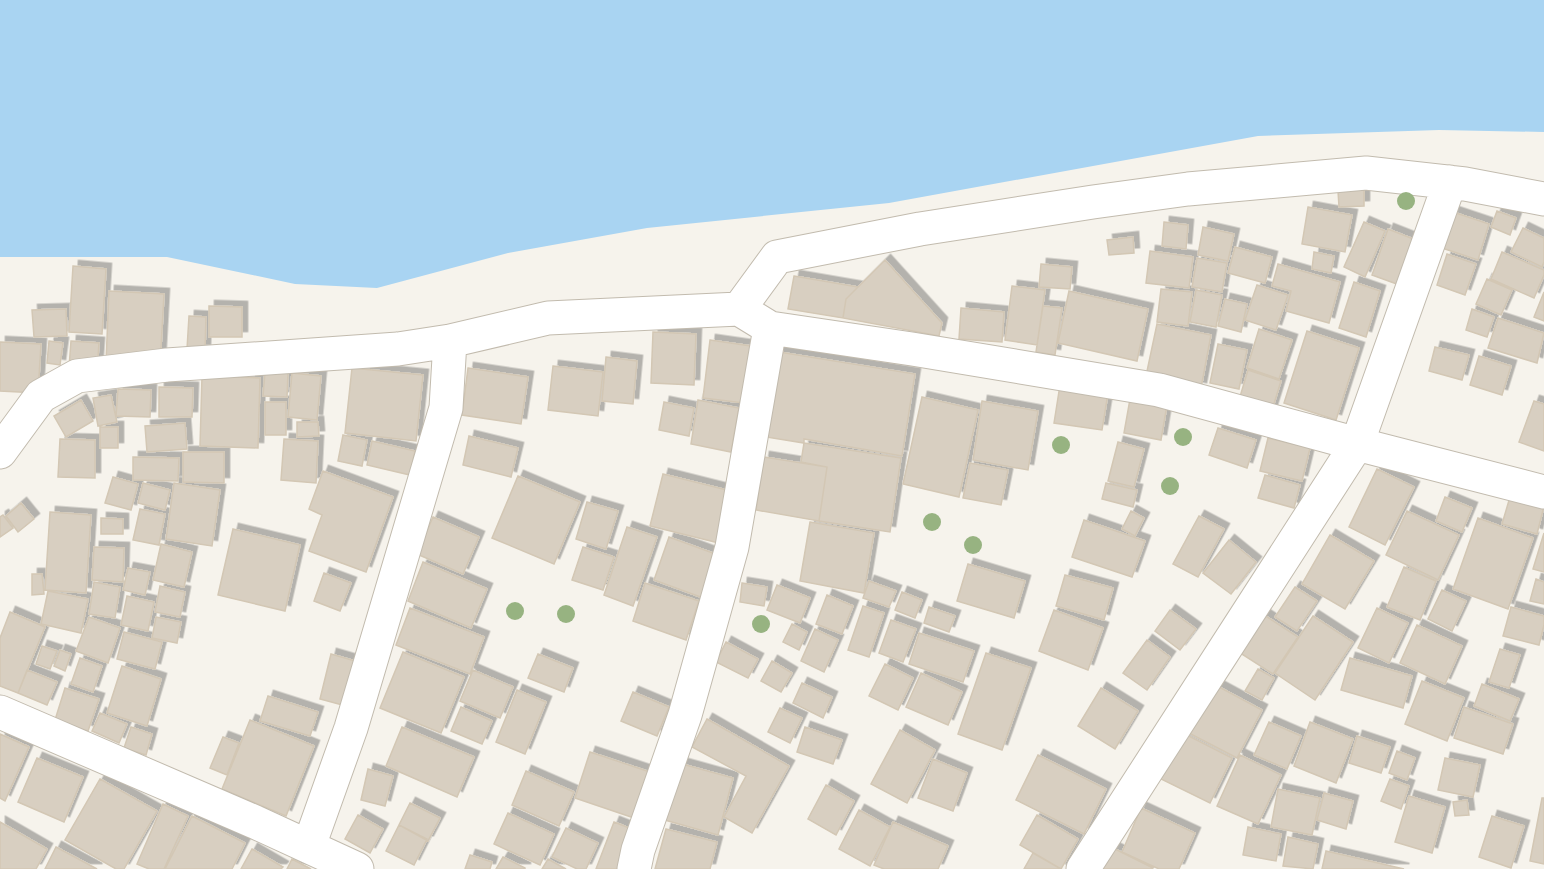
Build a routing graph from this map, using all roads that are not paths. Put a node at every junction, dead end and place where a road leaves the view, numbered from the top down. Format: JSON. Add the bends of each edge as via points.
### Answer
{"nodes":[{"id":1,"x":1450,"y":182,"type":"junction"},
{"id":2,"x":1544,"y":199,"type":"edge"},
{"id":3,"x":739,"y":309,"type":"junction"},
{"id":4,"x":770,"y":328,"type":"junction"},
{"id":5,"x":450,"y":341,"type":"junction"},
{"id":6,"x":1357,"y":444,"type":"junction"},
{"id":7,"x":0,"y":452,"type":"edge"},
{"id":8,"x":1544,"y":492,"type":"edge"},
{"id":9,"x":0,"y":712,"type":"edge"},
{"id":10,"x":309,"y":846,"type":"junction"},
{"id":11,"x":357,"y":869,"type":"edge"},
{"id":12,"x":633,"y":869,"type":"edge"},
{"id":13,"x":1083,"y":869,"type":"edge"}],
"edges":[{"from":1,"to":2,"type":"street"},
{"from":1,"to":3,"type":"street","via":[[1354,174],[1164,192],[920,229],[777,257]]},
{"from":1,"to":6,"type":"street"},
{"from":3,"to":4,"type":"street"},
{"from":3,"to":5,"type":"street","via":[[548,318]]},
{"from":4,"to":6,"type":"street","via":[[1159,390]]},
{"from":4,"to":12,"type":"street","via":[[732,547],[685,715]]},
{"from":5,"to":7,"type":"street","via":[[398,349],[166,365],[77,376],[41,396]]},
{"from":5,"to":10,"type":"street","via":[[446,408],[351,728]]},
{"from":6,"to":8,"type":"street"},
{"from":6,"to":13,"type":"street"},
{"from":9,"to":10,"type":"street"},
{"from":10,"to":11,"type":"street"}]}
